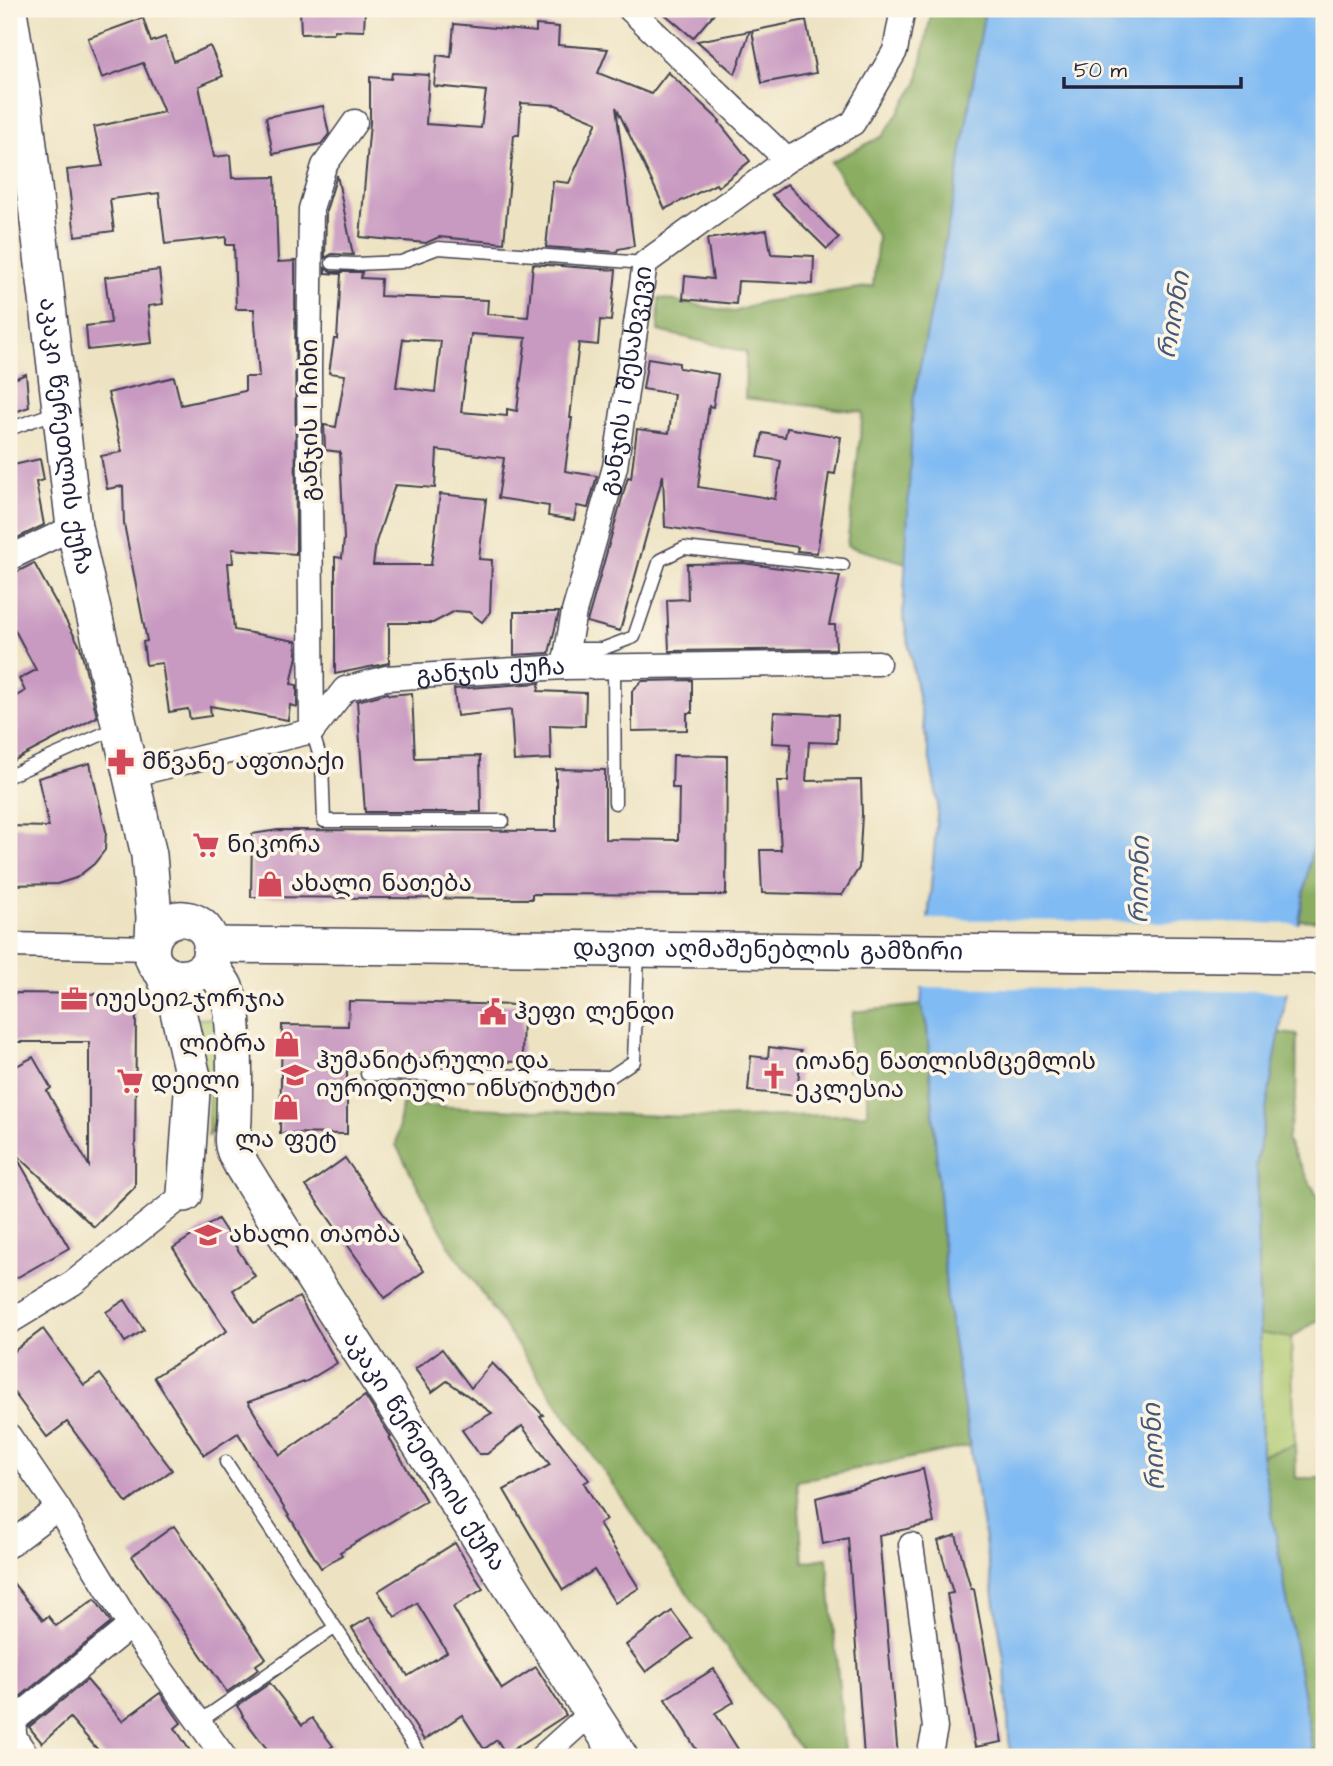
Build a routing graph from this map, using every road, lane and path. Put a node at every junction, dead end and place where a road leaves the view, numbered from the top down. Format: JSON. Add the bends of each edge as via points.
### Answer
{"nodes":[{"id":1,"x":629,"y":9,"type":"edge"},
{"id":2,"x":903,"y":9,"type":"edge"},
{"id":3,"x":9,"y":11,"type":"edge"},
{"id":4,"x":355,"y":122,"type":"dead end"},
{"id":5,"x":787,"y":160,"type":"junction"},
{"id":6,"x":332,"y":262,"type":"dead end"},
{"id":7,"x":645,"y":263,"type":"junction"},
{"id":8,"x":60,"y":410,"type":"junction"},
{"id":9,"x":9,"y":429,"type":"edge"},
{"id":10,"x":75,"y":527,"type":"junction"},
{"id":11,"x":9,"y":558,"type":"edge"},
{"id":12,"x":843,"y":565,"type":"dead end"},
{"id":13,"x":565,"y":658,"type":"junction"},
{"id":14,"x":878,"y":663,"type":"dead end"},
{"id":15,"x":614,"y":666,"type":"junction"},
{"id":16,"x":120,"y":726,"type":"junction"},
{"id":17,"x":312,"y":731,"type":"junction"},
{"id":18,"x":130,"y":775,"type":"junction"},
{"id":19,"x":9,"y":776,"type":"edge"},
{"id":20,"x":615,"y":803,"type":"dead end"},
{"id":21,"x":503,"y":821,"type":"dead end"},
{"id":22,"x":149,"y":855,"type":"junction"},
{"id":23,"x":205,"y":942,"type":"junction"},
{"id":24,"x":9,"y":945,"type":"edge"},
{"id":25,"x":638,"y":949,"type":"junction"},
{"id":26,"x":156,"y":953,"type":"junction"},
{"id":27,"x":1324,"y":956,"type":"edge"},
{"id":28,"x":367,"y":1074,"type":"dead end"},
{"id":29,"x":232,"y":1145,"type":"junction"},
{"id":30,"x":185,"y":1194,"type":"junction"},
{"id":31,"x":9,"y":1322,"type":"edge"},
{"id":32,"x":9,"y":1436,"type":"edge"},
{"id":33,"x":226,"y":1462,"type":"dead end"},
{"id":34,"x":58,"y":1508,"type":"junction"},
{"id":35,"x":9,"y":1545,"type":"edge"},
{"id":36,"x":911,"y":1545,"type":"dead end"},
{"id":37,"x":130,"y":1626,"type":"junction"},
{"id":38,"x":334,"y":1628,"type":"junction"},
{"id":39,"x":592,"y":1712,"type":"junction"},
{"id":40,"x":198,"y":1722,"type":"junction"},
{"id":41,"x":29,"y":1757,"type":"edge"},
{"id":42,"x":224,"y":1757,"type":"edge"},
{"id":43,"x":421,"y":1757,"type":"edge"},
{"id":44,"x":542,"y":1757,"type":"edge"},
{"id":45,"x":620,"y":1757,"type":"edge"},
{"id":46,"x":929,"y":1757,"type":"edge"}],
"edges":[{"from":1,"to":5,"type":"street"},
{"from":2,"to":5,"type":"street","name":"განჯის I შესახვევი","via":[[895,51],[853,123]]},
{"from":3,"to":8,"type":"main road","name":"აკაკი წერეთლის ქუჩა"},
{"from":4,"to":17,"type":"street","name":"განჯის I ჩიხი","via":[[324,166],[311,209]]},
{"from":5,"to":7,"type":"street","name":"განჯის I შესახვევი"},
{"from":6,"to":7,"type":"lane","via":[[401,262],[438,248]]},
{"from":7,"to":13,"type":"street","name":"განჯის I შესახვევი","via":[[615,467]]},
{"from":8,"to":9,"type":"lane"},
{"from":8,"to":10,"type":"main road","name":"აკაკი წერეთლის ქუჩა"},
{"from":10,"to":11,"type":"street"},
{"from":10,"to":16,"type":"main road","name":"აკაკი წერეთლის ქუჩა"},
{"from":12,"to":13,"type":"lane","via":[[684,548],[660,559],[634,637]]},
{"from":13,"to":15,"type":"street","name":"განჯის ქუჩა"},
{"from":13,"to":17,"type":"street","name":"განჯის ქუჩა","via":[[386,678],[345,689]]},
{"from":14,"to":15,"type":"street","name":"განჯის ქუჩა"},
{"from":15,"to":20,"type":"lane"},
{"from":16,"to":18,"type":"main road","name":"აკაკი წერეთლის ქუჩა"},
{"from":16,"to":19,"type":"lane"},
{"from":17,"to":18,"type":"street"},
{"from":17,"to":21,"type":"lane","via":[[322,763],[324,821]]},
{"from":18,"to":22,"type":"main road","name":"აკაკი წერეთლის ქუჩა"},
{"from":22,"to":23,"type":"main road","name":"აკაკი წერეთლის ქუჩა"},
{"from":22,"to":26,"type":"main road","name":"აკაკი წერეთლის ქუჩა"},
{"from":23,"to":25,"type":"main road","name":"დავით აღმაშენებლის გამზირი"},
{"from":23,"to":26,"type":"main road","via":[[175,919],[158,930]]},
{"from":23,"to":26,"type":"main road","via":[[200,972],[185,978],[169,975]]},
{"from":23,"to":29,"type":"main road","name":"აკაკი წერეთლის ქუჩა","via":[[231,1007]]},
{"from":24,"to":26,"type":"street"},
{"from":25,"to":27,"type":"main road","name":"დავით აღმაშენებლის გამზირი"},
{"from":25,"to":28,"type":"lane","via":[[634,1061],[610,1077]]},
{"from":26,"to":30,"type":"main road","name":"აკაკი წერეთლის ქუჩა","via":[[177,1007],[193,1077]]},
{"from":29,"to":30,"type":"main road"},
{"from":29,"to":39,"type":"main road","name":"აკაკი წერეთლის ქუჩა","via":[[279,1226]]},
{"from":30,"to":31,"type":"street","via":[[73,1283]]},
{"from":32,"to":34,"type":"street"},
{"from":33,"to":38,"type":"lane"},
{"from":34,"to":35,"type":"street"},
{"from":34,"to":37,"type":"street"},
{"from":36,"to":46,"type":"street","via":[[935,1728]]},
{"from":37,"to":40,"type":"street"},
{"from":37,"to":41,"type":"street","via":[[17,1718],[12,1734]]},
{"from":38,"to":40,"type":"lane"},
{"from":38,"to":43,"type":"lane"},
{"from":39,"to":44,"type":"street"},
{"from":39,"to":45,"type":"main road","name":"აკაკი წერეთლის ქუჩა"},
{"from":40,"to":42,"type":"street"}]}
